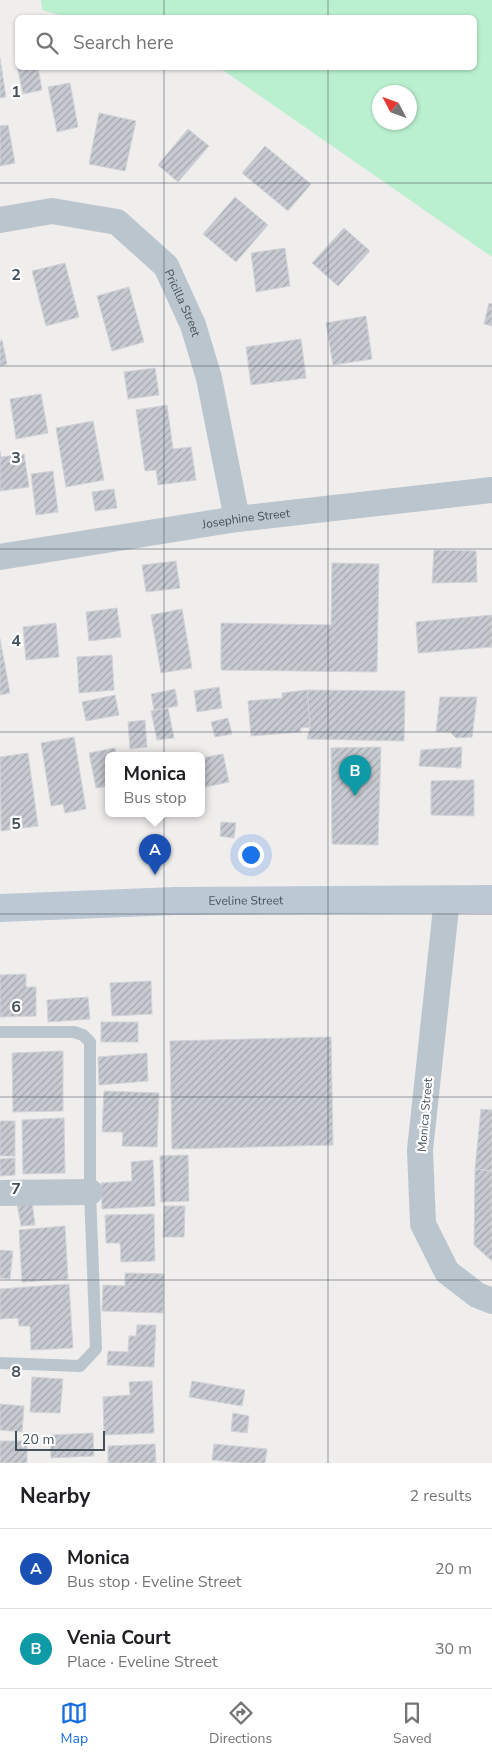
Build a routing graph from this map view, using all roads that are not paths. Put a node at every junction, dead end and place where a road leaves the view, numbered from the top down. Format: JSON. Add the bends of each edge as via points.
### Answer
{"nodes":[{"id":1,"x":0,"y":220,"type":"edge"},
{"id":2,"x":492,"y":490,"type":"edge"},
{"id":3,"x":237,"y":519,"type":"junction"},
{"id":4,"x":0,"y":557,"type":"edge"},
{"id":5,"x":447,"y":899,"type":"junction"},
{"id":6,"x":492,"y":899,"type":"edge"},
{"id":7,"x":0,"y":908,"type":"edge"},
{"id":8,"x":0,"y":1032,"type":"edge"},
{"id":9,"x":90,"y":1192,"type":"junction"},
{"id":10,"x":0,"y":1193,"type":"edge"},
{"id":11,"x":492,"y":1301,"type":"edge"},
{"id":12,"x":0,"y":1363,"type":"edge"}],
"edges":[{"from":1,"to":3,"type":"street","name":"Pricilla Street","via":[[52,211],[117,222],[166,266],[192,325],[209,378]]},
{"from":2,"to":3,"type":"street","name":"Josephine Street"},
{"from":3,"to":4,"type":"street","name":"Josephine Street"},
{"from":5,"to":6,"type":"street","name":"Eveline Street"},
{"from":5,"to":7,"type":"street","name":"Eveline Street","via":[[175,901]]},
{"from":5,"to":11,"type":"street","name":"Monica Street","via":[[420,1150],[423,1224],[447,1272],[477,1295]]},
{"from":8,"to":9,"type":"lane","via":[[74,1032],[90,1042]]},
{"from":9,"to":10,"type":"street"},
{"from":9,"to":12,"type":"lane","via":[[96,1349],[80,1366]]}]}
